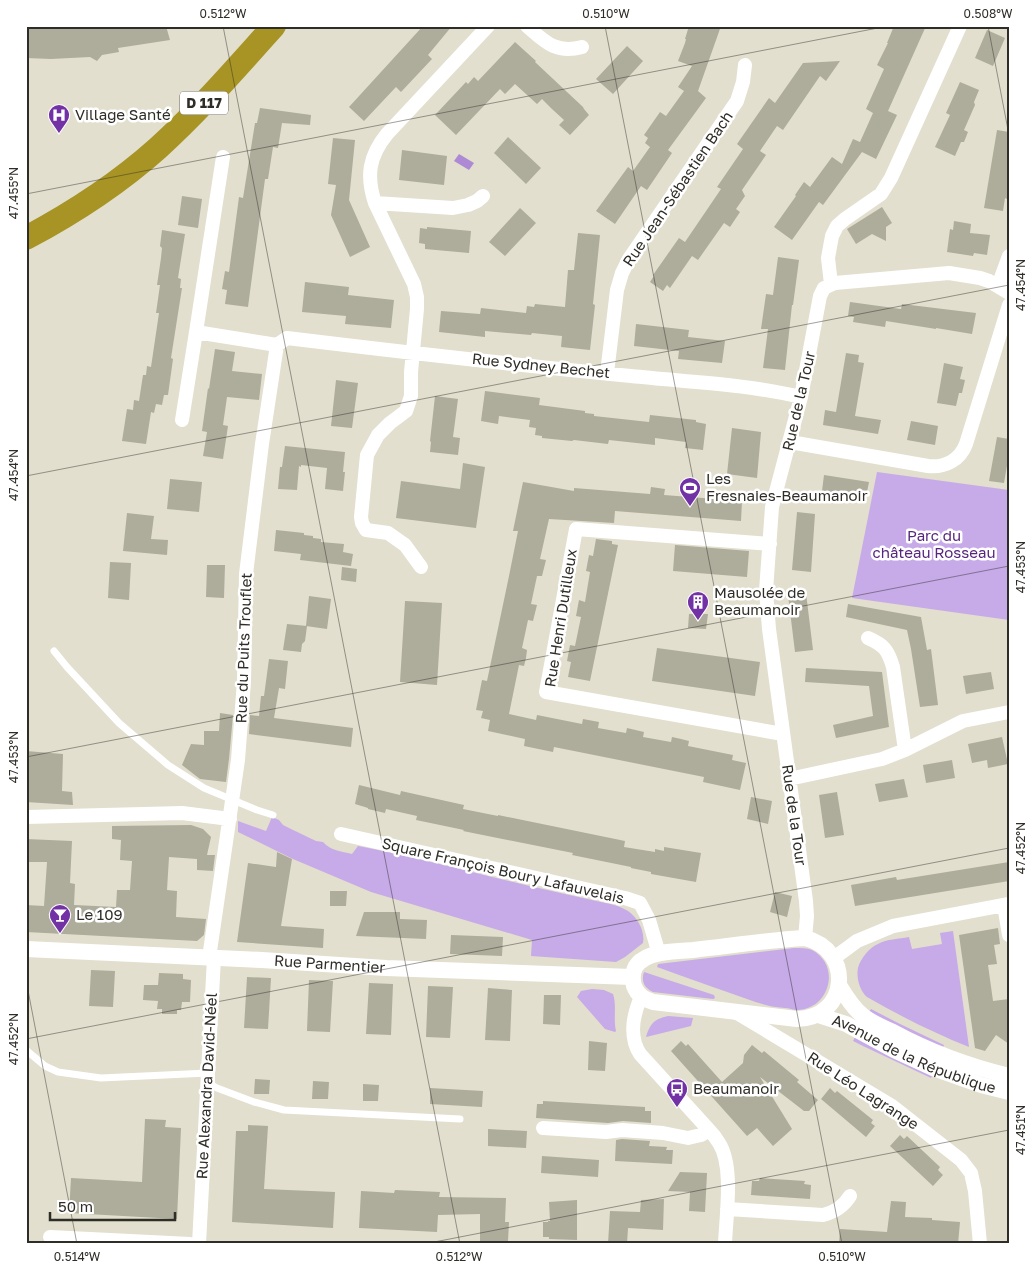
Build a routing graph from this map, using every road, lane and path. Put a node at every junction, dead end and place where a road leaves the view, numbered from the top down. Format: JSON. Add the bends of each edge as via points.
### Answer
{"nodes":[{"id":1,"x":262,"y":26,"type":"edge"},
{"id":2,"x":274,"y":26,"type":"edge"},
{"id":3,"x":488,"y":26,"type":"edge"},
{"id":4,"x":527,"y":26,"type":"edge"},
{"id":5,"x":960,"y":26,"type":"edge"},
{"id":6,"x":582,"y":47,"type":"dead end"},
{"id":7,"x":745,"y":65,"type":"dead end"},
{"id":8,"x":215,"y":91,"type":"junction"},
{"id":9,"x":222,"y":157,"type":"dead end"},
{"id":10,"x":125,"y":170,"type":"junction"},
{"id":11,"x":484,"y":196,"type":"dead end"},
{"id":12,"x":375,"y":203,"type":"junction"},
{"id":13,"x":26,"y":227,"type":"edge"},
{"id":14,"x":26,"y":238,"type":"edge"},
{"id":15,"x":26,"y":247,"type":"edge"},
{"id":16,"x":1009,"y":256,"type":"edge"},
{"id":17,"x":831,"y":284,"type":"junction"},
{"id":18,"x":1003,"y":289,"type":"edge"},
{"id":19,"x":1009,"y":305,"type":"edge"},
{"id":20,"x":196,"y":332,"type":"junction"},
{"id":21,"x":280,"y":343,"type":"junction"},
{"id":22,"x":413,"y":354,"type":"junction"},
{"id":23,"x":607,"y":373,"type":"junction"},
{"id":24,"x":801,"y":397,"type":"junction"},
{"id":25,"x":182,"y":420,"type":"dead end"},
{"id":26,"x":790,"y":442,"type":"junction"},
{"id":27,"x":770,"y":544,"type":"junction"},
{"id":28,"x":421,"y":567,"type":"dead end"},
{"id":29,"x":868,"y":638,"type":"dead end"},
{"id":30,"x":54,"y":651,"type":"dead end"},
{"id":31,"x":1009,"y":712,"type":"edge"},
{"id":32,"x":784,"y":734,"type":"junction"},
{"id":33,"x":905,"y":750,"type":"junction"},
{"id":34,"x":789,"y":779,"type":"junction"},
{"id":35,"x":232,"y":800,"type":"junction"},
{"id":36,"x":273,"y":815,"type":"dead end"},
{"id":37,"x":26,"y":816,"type":"edge"},
{"id":38,"x":230,"y":819,"type":"junction"},
{"id":39,"x":341,"y":834,"type":"dead end"},
{"id":40,"x":1006,"y":904,"type":"edge"},
{"id":41,"x":1008,"y":931,"type":"edge"},
{"id":42,"x":805,"y":938,"type":"junction"},
{"id":43,"x":26,"y":950,"type":"edge"},
{"id":44,"x":659,"y":954,"type":"junction"},
{"id":45,"x":211,"y":958,"type":"junction"},
{"id":46,"x":834,"y":958,"type":"junction"},
{"id":47,"x":632,"y":977,"type":"junction"},
{"id":48,"x":839,"y":985,"type":"junction"},
{"id":49,"x":641,"y":997,"type":"junction"},
{"id":50,"x":737,"y":1012,"type":"junction"},
{"id":51,"x":818,"y":1015,"type":"junction"},
{"id":52,"x":26,"y":1050,"type":"edge"},
{"id":53,"x":1009,"y":1076,"type":"edge"},
{"id":54,"x":208,"y":1078,"type":"junction"},
{"id":55,"x":1009,"y":1092,"type":"edge"},
{"id":56,"x":460,"y":1118,"type":"dead end"},
{"id":57,"x":543,"y":1128,"type":"dead end"},
{"id":58,"x":710,"y":1130,"type":"junction"},
{"id":59,"x":850,"y":1196,"type":"dead end"},
{"id":60,"x":727,"y":1209,"type":"junction"},
{"id":61,"x":50,"y":1237,"type":"dead end"},
{"id":62,"x":190,"y":1244,"type":"edge"},
{"id":63,"x":199,"y":1244,"type":"edge"},
{"id":64,"x":725,"y":1244,"type":"edge"},
{"id":65,"x":980,"y":1244,"type":"edge"}],
"edges":[{"from":1,"to":10,"type":"highway","number":"D 117"},
{"from":2,"to":8,"type":"highway","number":"D 117"},
{"from":3,"to":12,"type":"street","via":[[381,141],[370,167],[369,179]]},
{"from":4,"to":6,"type":"street","via":[[552,46],[567,50]]},
{"from":5,"to":17,"type":"street","via":[[891,178],[881,194],[837,226],[828,258]]},
{"from":7,"to":23,"type":"street","name":"Rue Jean-Sébastien Bach","via":[[737,101],[622,273]]},
{"from":8,"to":10,"type":"highway","number":"D 117","via":[[157,148]]},
{"from":8,"to":15,"type":"highway","via":[[180,138],[138,175],[78,217]]},
{"from":9,"to":20,"type":"street"},
{"from":10,"to":13,"type":"highway"},
{"from":10,"to":14,"type":"highway","via":[[83,204]]},
{"from":11,"to":12,"type":"street","via":[[468,205],[453,208]]},
{"from":12,"to":22,"type":"street","via":[[414,284],[417,308]]},
{"from":16,"to":18,"type":"street"},
{"from":17,"to":18,"type":"street","via":[[949,273],[980,278]]},
{"from":17,"to":24,"type":"street","name":"Rue de la Tour","via":[[820,296]]},
{"from":19,"to":26,"type":"street","via":[[966,444],[952,462],[928,466]]},
{"from":20,"to":21,"type":"street","name":"Rue Sydney Bechet"},
{"from":20,"to":25,"type":"street"},
{"from":21,"to":22,"type":"street","name":"Rue Sydney Bechet","via":[[288,338]]},
{"from":21,"to":35,"type":"street","name":"Rue du Puits Trouflet","via":[[262,444],[246,574],[244,681]]},
{"from":22,"to":23,"type":"street","name":"Rue Sydney Bechet"},
{"from":22,"to":28,"type":"street","via":[[411,396],[406,410],[378,435],[368,455],[361,517],[366,530],[388,533],[405,545]]},
{"from":23,"to":24,"type":"street","name":"Rue Sydney Bechet"},
{"from":24,"to":26,"type":"street","name":"Rue de la Tour"},
{"from":26,"to":27,"type":"street","name":"Rue de la Tour","via":[[772,507]]},
{"from":27,"to":32,"type":"street","name":"Rue de la Tour","via":[[766,607]]},
{"from":27,"to":32,"type":"street","name":"Rue Henri Dutilleux","via":[[576,529],[546,692]]},
{"from":29,"to":33,"type":"street","via":[[885,649],[892,662]]},
{"from":30,"to":35,"type":"lane","via":[[119,723],[168,765],[204,788]]},
{"from":31,"to":33,"type":"street","via":[[963,721]]},
{"from":32,"to":34,"type":"street","name":"Rue de la Tour"},
{"from":33,"to":34,"type":"street","via":[[882,759]]},
{"from":34,"to":42,"type":"street","name":"Rue de la Tour","via":[[806,901]]},
{"from":35,"to":36,"type":"lane"},
{"from":35,"to":38,"type":"street","name":"Rue du Puits Trouflet"},
{"from":37,"to":38,"type":"street","via":[[182,813]]},
{"from":38,"to":45,"type":"street","name":"Rue du Puits Trouflet"},
{"from":39,"to":44,"type":"street","name":"Square François Boury Lafauvelais","via":[[640,903]]},
{"from":40,"to":41,"type":"street"},
{"from":40,"to":46,"type":"street","via":[[893,926],[857,941]]},
{"from":42,"to":44,"type":"street"},
{"from":42,"to":46,"type":"street","via":[[817,942]]},
{"from":43,"to":45,"type":"street","name":"Rue Parmentier"},
{"from":44,"to":47,"type":"street","via":[[639,962]]},
{"from":45,"to":47,"type":"street","name":"Rue Parmentier"},
{"from":45,"to":54,"type":"street","name":"Rue Alexandra David-Néel"},
{"from":46,"to":48,"type":"street"},
{"from":47,"to":49,"type":"street"},
{"from":48,"to":51,"type":"street","via":[[831,1004]]},
{"from":48,"to":53,"type":"street","name":"Avenue de la République","via":[[862,1016],[875,1023],[937,1054]]},
{"from":49,"to":50,"type":"street","via":[[653,1002]]},
{"from":49,"to":58,"type":"street","via":[[634,1024],[636,1048]]},
{"from":50,"to":51,"type":"street","via":[[797,1019]]},
{"from":50,"to":65,"type":"street","name":"Rue Léo Lagrange","via":[[892,1106],[962,1160],[971,1173],[975,1191]]},
{"from":51,"to":55,"type":"street","name":"Avenue de la République","via":[[846,1024],[933,1068]]},
{"from":52,"to":54,"type":"lane","via":[[58,1072],[101,1078]]},
{"from":54,"to":56,"type":"lane","via":[[217,1088],[284,1110]]},
{"from":54,"to":63,"type":"street","name":"Rue Alexandra David-Néel"},
{"from":57,"to":58,"type":"street","via":[[622,1130],[688,1138]]},
{"from":58,"to":60,"type":"street","via":[[720,1143],[726,1160]]},
{"from":59,"to":60,"type":"street","via":[[835,1212],[823,1215]]},
{"from":60,"to":64,"type":"street"},
{"from":61,"to":62,"type":"street"}]}
